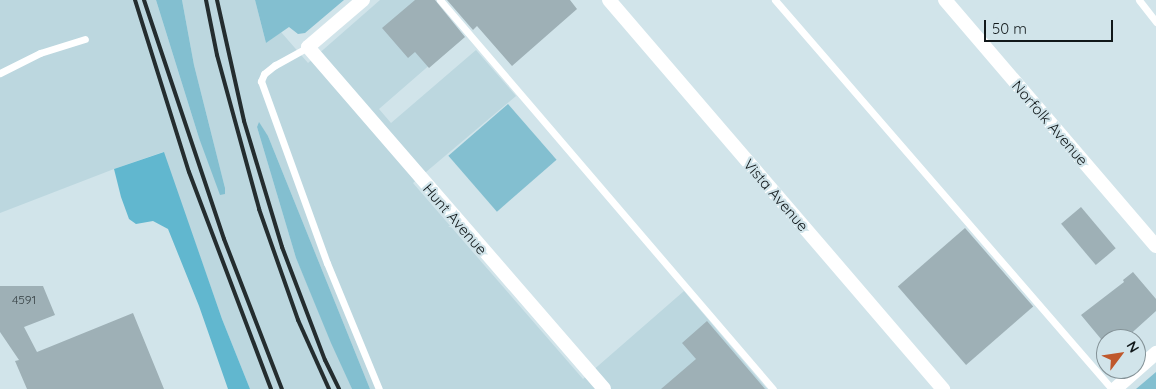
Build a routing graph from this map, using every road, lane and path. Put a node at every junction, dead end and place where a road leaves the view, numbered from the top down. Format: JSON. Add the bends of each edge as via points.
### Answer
{"nodes":[{"id":1,"x":363,"y":0,"type":"edge"},
{"id":2,"x":440,"y":0,"type":"edge"},
{"id":3,"x":609,"y":0,"type":"edge"},
{"id":4,"x":774,"y":0,"type":"edge"},
{"id":5,"x":944,"y":0,"type":"edge"},
{"id":6,"x":1139,"y":0,"type":"edge"},
{"id":7,"x":1156,"y":22,"type":"edge"},
{"id":8,"x":85,"y":39,"type":"dead end"},
{"id":9,"x":308,"y":47,"type":"junction"},
{"id":10,"x":0,"y":73,"type":"edge"},
{"id":11,"x":1156,"y":246,"type":"edge"},
{"id":12,"x":1156,"y":353,"type":"edge"},
{"id":13,"x":379,"y":389,"type":"edge"},
{"id":14,"x":604,"y":389,"type":"edge"},
{"id":15,"x":773,"y":389,"type":"edge"},
{"id":16,"x":943,"y":389,"type":"edge"},
{"id":17,"x":1114,"y":389,"type":"edge"}],
"edges":[{"from":1,"to":9,"type":"street"},
{"from":2,"to":15,"type":"lane"},
{"from":3,"to":16,"type":"street","name":"Vista Avenue"},
{"from":4,"to":17,"type":"lane"},
{"from":5,"to":11,"type":"street","name":"Norfolk Avenue"},
{"from":6,"to":7,"type":"lane"},
{"from":8,"to":10,"type":"lane","via":[[40,53]]},
{"from":9,"to":13,"type":"lane","via":[[275,65],[261,81],[328,263]]},
{"from":9,"to":14,"type":"street","name":"Hunt Avenue"},
{"from":12,"to":17,"type":"street"}]}
